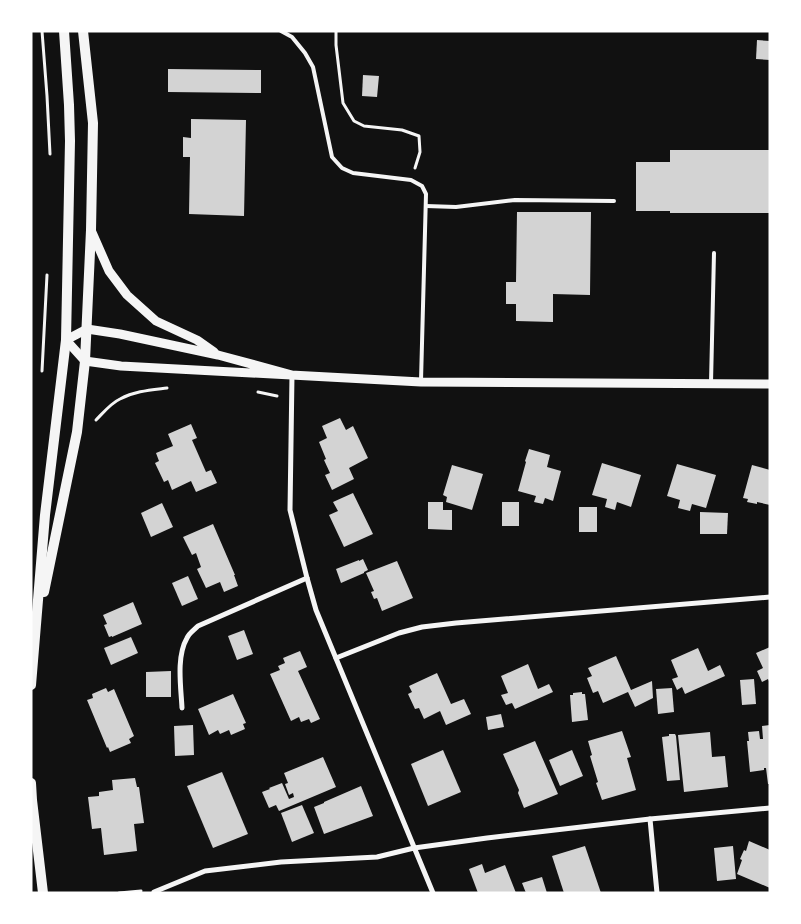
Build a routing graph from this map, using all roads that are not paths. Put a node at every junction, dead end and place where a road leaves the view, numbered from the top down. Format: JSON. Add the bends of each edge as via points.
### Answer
{"nodes":[{"id":1,"x":64,"y":31,"type":"edge"},
{"id":2,"x":83,"y":31,"type":"edge"},
{"id":3,"x":281,"y":31,"type":"edge"},
{"id":4,"x":614,"y":201,"type":"dead end"},
{"id":5,"x":426,"y":206,"type":"junction"},
{"id":6,"x":91,"y":230,"type":"junction"},
{"id":7,"x":714,"y":253,"type":"dead end"},
{"id":8,"x":87,"y":329,"type":"junction"},
{"id":9,"x":66,"y":340,"type":"junction"},
{"id":10,"x":218,"y":355,"type":"junction"},
{"id":11,"x":85,"y":361,"type":"junction"},
{"id":12,"x":292,"y":375,"type":"junction"},
{"id":13,"x":421,"y":382,"type":"junction"},
{"id":14,"x":711,"y":383,"type":"junction"},
{"id":15,"x":770,"y":384,"type":"edge"},
{"id":16,"x":306,"y":578,"type":"junction"},
{"id":17,"x":770,"y":598,"type":"edge"},
{"id":18,"x":36,"y":632,"type":"junction"},
{"id":19,"x":336,"y":658,"type":"junction"},
{"id":20,"x":31,"y":685,"type":"edge"},
{"id":21,"x":182,"y":708,"type":"dead end"},
{"id":22,"x":31,"y":783,"type":"edge"},
{"id":23,"x":770,"y":808,"type":"edge"},
{"id":24,"x":650,"y":819,"type":"junction"},
{"id":25,"x":414,"y":848,"type":"junction"},
{"id":26,"x":154,"y":892,"type":"edge"},
{"id":27,"x":43,"y":893,"type":"edge"},
{"id":28,"x":433,"y":893,"type":"edge"},
{"id":29,"x":657,"y":893,"type":"edge"}],
"edges":[{"from":1,"to":9,"type":"main road","via":[[70,141]]},
{"from":2,"to":6,"type":"main road","via":[[93,123]]},
{"from":3,"to":5,"type":"lane","via":[[292,37],[313,67],[332,157],[342,168],[353,173],[411,180],[422,186]]},
{"from":4,"to":5,"type":"lane","via":[[515,200],[456,207]]},
{"from":5,"to":13,"type":"lane"},
{"from":6,"to":8,"type":"main road"},
{"from":6,"to":10,"type":"street","via":[[109,271],[127,295],[156,321],[197,340]]},
{"from":7,"to":14,"type":"lane"},
{"from":8,"to":9,"type":"street"},
{"from":8,"to":10,"type":"street"},
{"from":8,"to":11,"type":"main road"},
{"from":9,"to":11,"type":"street"},
{"from":9,"to":18,"type":"main road","via":[[45,515]]},
{"from":10,"to":12,"type":"street"},
{"from":11,"to":12,"type":"street","via":[[121,366]]},
{"from":11,"to":18,"type":"main road","via":[[77,432]]},
{"from":12,"to":13,"type":"street"},
{"from":12,"to":16,"type":"street","via":[[290,510]]},
{"from":13,"to":14,"type":"street"},
{"from":14,"to":15,"type":"street"},
{"from":16,"to":19,"type":"street"},
{"from":16,"to":21,"type":"street","via":[[198,626],[187,637],[180,664]]},
{"from":17,"to":19,"type":"street","via":[[422,627]]},
{"from":18,"to":20,"type":"main road"},
{"from":19,"to":25,"type":"street"},
{"from":22,"to":27,"type":"main road"},
{"from":23,"to":24,"type":"street"},
{"from":24,"to":25,"type":"street"},
{"from":24,"to":29,"type":"street"},
{"from":25,"to":26,"type":"street","via":[[377,857],[281,862],[205,871]]},
{"from":25,"to":28,"type":"street"}]}
